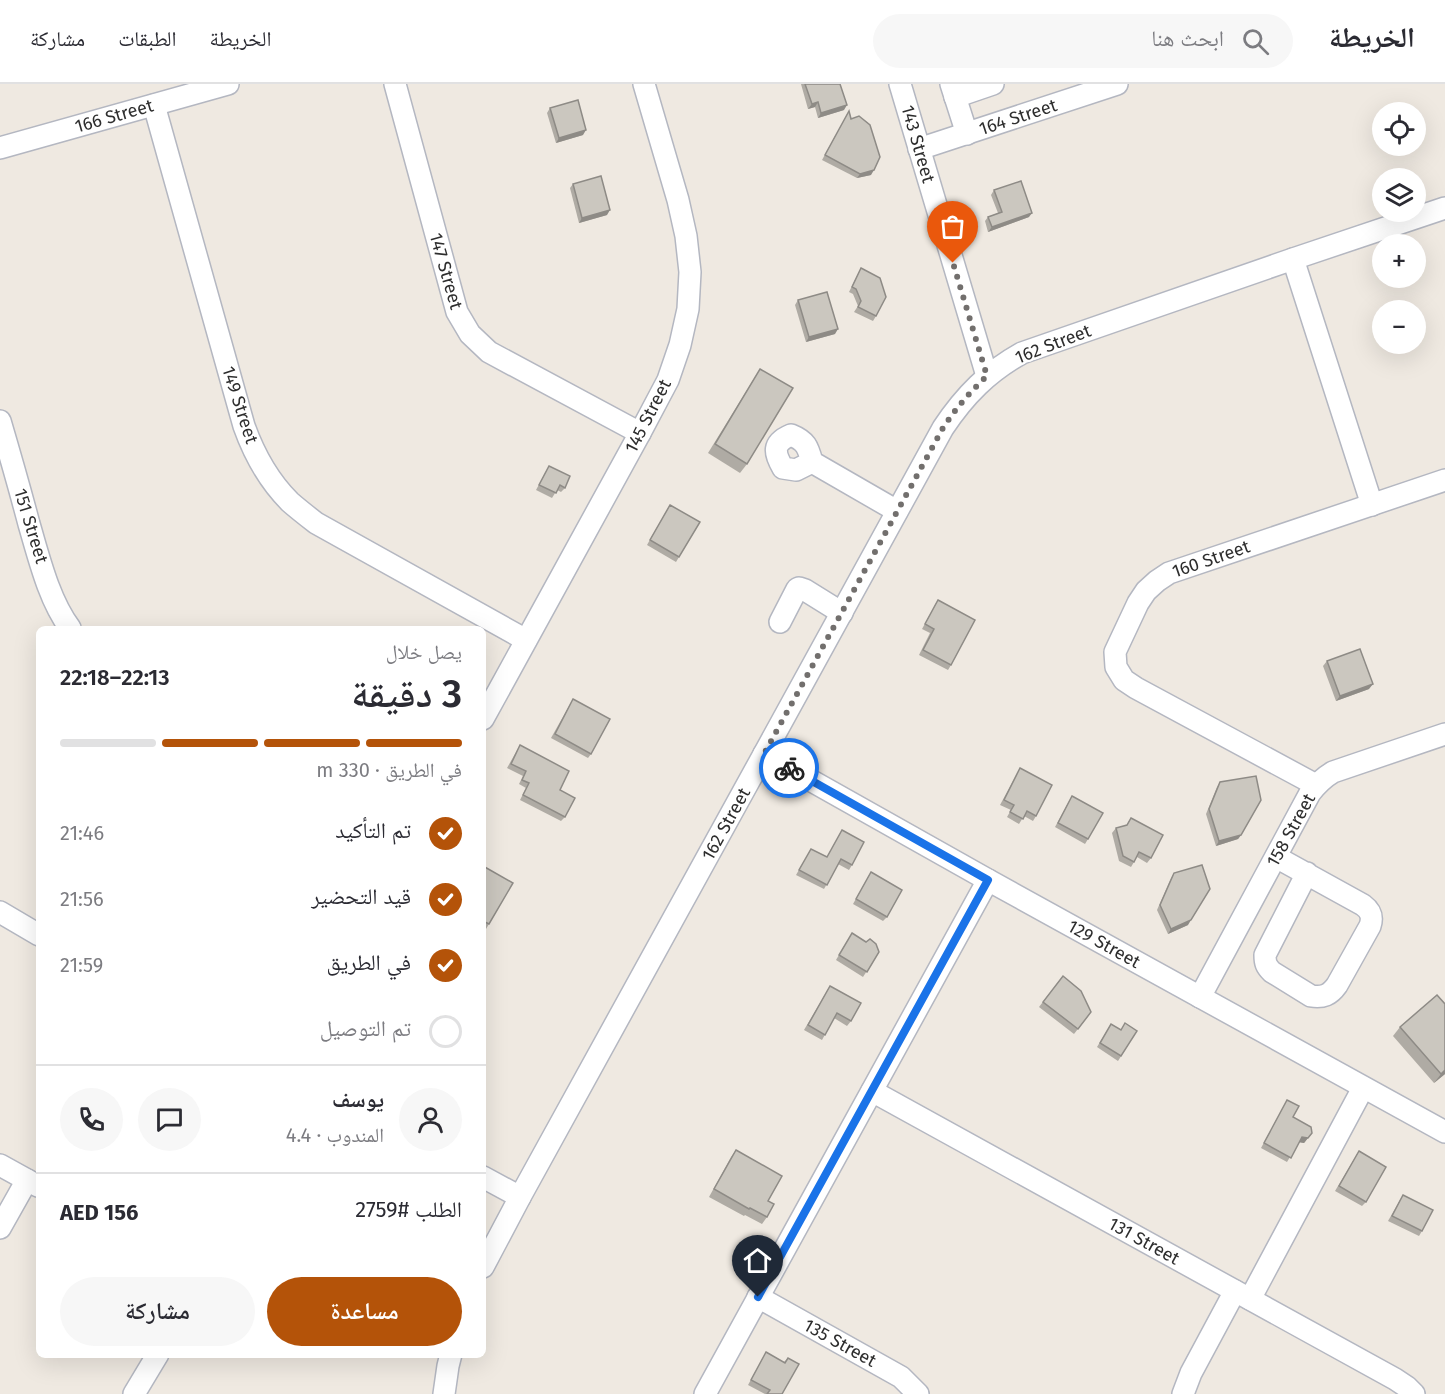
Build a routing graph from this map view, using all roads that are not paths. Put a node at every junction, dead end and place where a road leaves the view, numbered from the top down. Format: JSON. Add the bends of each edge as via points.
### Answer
{"nodes":[{"id":1,"x":228,"y":84,"type":"edge"},
{"id":2,"x":395,"y":84,"type":"edge"},
{"id":3,"x":644,"y":84,"type":"edge"},
{"id":4,"x":900,"y":84,"type":"edge"},
{"id":5,"x":993,"y":84,"type":"edge"},
{"id":6,"x":1117,"y":84,"type":"edge"},
{"id":7,"x":953,"y":91,"type":"edge"},
{"id":8,"x":154,"y":105,"type":"junction"},
{"id":9,"x":967,"y":134,"type":"junction"},
{"id":10,"x":0,"y":148,"type":"edge"},
{"id":11,"x":919,"y":149,"type":"junction"},
{"id":12,"x":1445,"y":208,"type":"edge"},
{"id":13,"x":1293,"y":259,"type":"junction"},
{"id":14,"x":987,"y":376,"type":"junction"},
{"id":15,"x":0,"y":421,"type":"edge"},
{"id":16,"x":640,"y":433,"type":"junction"},
{"id":17,"x":812,"y":462,"type":"dead end"},
{"id":18,"x":1445,"y":480,"type":"edge"},
{"id":19,"x":1372,"y":505,"type":"junction"},
{"id":20,"x":897,"y":511,"type":"junction"},
{"id":21,"x":842,"y":613,"type":"junction"},
{"id":22,"x":780,"y":622,"type":"dead end"},
{"id":23,"x":68,"y":626,"type":"edge"},
{"id":24,"x":526,"y":640,"type":"junction"},
{"id":25,"x":486,"y":713,"type":"edge"},
{"id":26,"x":1445,"y":734,"type":"edge"},
{"id":27,"x":764,"y":754,"type":"junction"},
{"id":28,"x":1316,"y":785,"type":"junction"},
{"id":29,"x":1276,"y":857,"type":"junction"},
{"id":30,"x":1307,"y":873,"type":"junction"},
{"id":31,"x":988,"y":880,"type":"junction"},
{"id":32,"x":0,"y":912,"type":"edge"},
{"id":33,"x":36,"y":933,"type":"edge"},
{"id":34,"x":1200,"y":997,"type":"junction"},
{"id":35,"x":1363,"y":1088,"type":"junction"},
{"id":36,"x":872,"y":1091,"type":"junction"},
{"id":37,"x":1445,"y":1132,"type":"edge"},
{"id":38,"x":0,"y":1165,"type":"edge"},
{"id":39,"x":486,"y":1178,"type":"edge"},
{"id":40,"x":33,"y":1183,"type":"edge"},
{"id":41,"x":520,"y":1197,"type":"junction"},
{"id":42,"x":0,"y":1228,"type":"edge"},
{"id":43,"x":486,"y":1261,"type":"edge"},
{"id":44,"x":1242,"y":1295,"type":"junction"},
{"id":45,"x":758,"y":1297,"type":"junction"},
{"id":46,"x":156,"y":1358,"type":"edge"},
{"id":47,"x":450,"y":1358,"type":"edge"},
{"id":48,"x":134,"y":1394,"type":"edge"},
{"id":49,"x":444,"y":1394,"type":"edge"},
{"id":50,"x":705,"y":1394,"type":"edge"},
{"id":51,"x":918,"y":1394,"type":"edge"},
{"id":52,"x":1183,"y":1394,"type":"edge"},
{"id":53,"x":1414,"y":1394,"type":"edge"}],
"edges":[{"from":1,"to":8,"type":"street","name":"166 Street"},
{"from":2,"to":16,"type":"street","name":"147 Street","via":[[457,312],[470,334],[489,352]]},
{"from":3,"to":16,"type":"street","name":"145 Street","via":[[678,200],[690,272],[680,345],[668,380]]},
{"from":4,"to":11,"type":"street","name":"143 Street"},
{"from":5,"to":7,"type":"street"},
{"from":6,"to":9,"type":"street","name":"164 Street"},
{"from":7,"to":9,"type":"street"},
{"from":8,"to":10,"type":"street","name":"166 Street"},
{"from":8,"to":24,"type":"street","name":"149 Street","via":[[244,426],[269,476],[290,502],[315,523]]},
{"from":9,"to":11,"type":"street","name":"164 Street"},
{"from":11,"to":14,"type":"street","name":"143 Street"},
{"from":12,"to":13,"type":"street","name":"162 Street"},
{"from":13,"to":14,"type":"street","name":"162 Street","via":[[1022,353]]},
{"from":13,"to":19,"type":"street"},
{"from":14,"to":20,"type":"street","name":"162 Street","via":[[943,428]]},
{"from":15,"to":23,"type":"street","name":"151 Street","via":[[48,584]]},
{"from":16,"to":24,"type":"street","name":"145 Street"},
{"from":17,"to":20,"type":"street"},
{"from":18,"to":19,"type":"street","name":"160 Street"},
{"from":19,"to":28,"type":"street","name":"160 Street","via":[[1169,573],[1146,591],[1115,652],[1116,667],[1124,680],[1136,688]]},
{"from":20,"to":21,"type":"street","name":"162 Street"},
{"from":21,"to":22,"type":"street","via":[[799,588]]},
{"from":21,"to":27,"type":"street","name":"162 Street"},
{"from":24,"to":25,"type":"street","name":"145 Street"},
{"from":26,"to":28,"type":"street","name":"158 Street","via":[[1333,772]]},
{"from":27,"to":31,"type":"street","name":"129 Street"},
{"from":27,"to":41,"type":"street","name":"162 Street"},
{"from":28,"to":29,"type":"street","name":"158 Street"},
{"from":29,"to":30,"type":"street"},
{"from":29,"to":34,"type":"street","name":"158 Street"},
{"from":30,"to":30,"type":"street","via":[[1363,905],[1372,920],[1333,992],[1319,997],[1272,972],[1265,962]]},
{"from":31,"to":34,"type":"street","name":"129 Street"},
{"from":31,"to":36,"type":"street"},
{"from":32,"to":33,"type":"street"},
{"from":34,"to":35,"type":"street","name":"129 Street"},
{"from":35,"to":37,"type":"street","name":"129 Street"},
{"from":35,"to":44,"type":"street"},
{"from":36,"to":44,"type":"street","name":"131 Street"},
{"from":36,"to":45,"type":"street"},
{"from":38,"to":40,"type":"street"},
{"from":39,"to":41,"type":"street"},
{"from":40,"to":42,"type":"street"},
{"from":41,"to":43,"type":"street","name":"162 Street"},
{"from":44,"to":52,"type":"street","via":[[1188,1379]]},
{"from":44,"to":53,"type":"street","name":"131 Street"},
{"from":45,"to":50,"type":"street"},
{"from":45,"to":51,"type":"street","name":"135 Street","via":[[901,1377]]},
{"from":46,"to":48,"type":"street"},
{"from":47,"to":49,"type":"street"}]}
